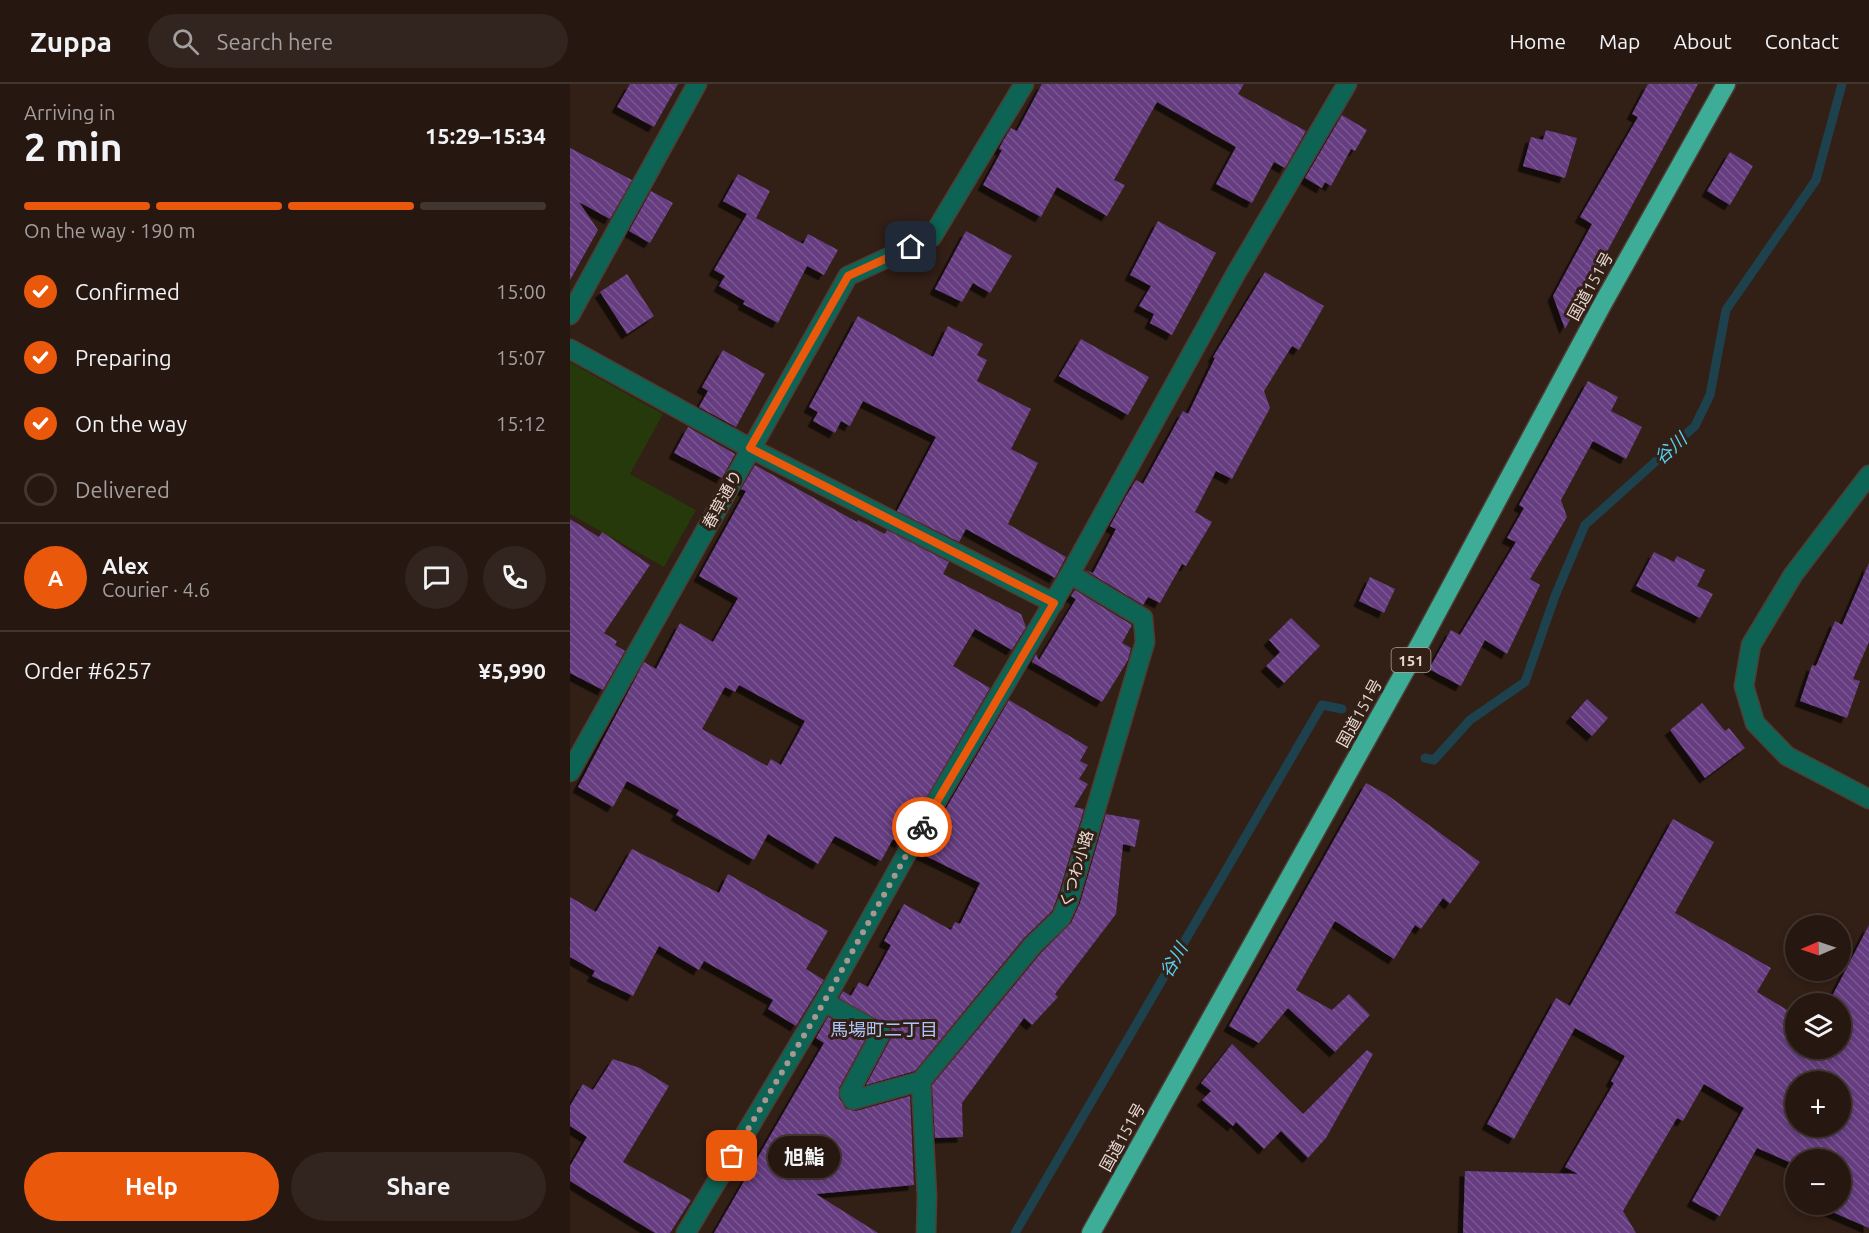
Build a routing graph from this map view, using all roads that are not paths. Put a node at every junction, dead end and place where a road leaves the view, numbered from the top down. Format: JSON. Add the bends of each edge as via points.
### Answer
{"nodes":[{"id":1,"x":697,"y":84,"type":"edge"},
{"id":2,"x":1024,"y":84,"type":"edge"},
{"id":3,"x":1347,"y":84,"type":"edge"},
{"id":4,"x":1726,"y":84,"type":"edge"},
{"id":5,"x":570,"y":315,"type":"edge"},
{"id":6,"x":570,"y":349,"type":"edge"},
{"id":7,"x":750,"y":448,"type":"junction"},
{"id":8,"x":1869,"y":475,"type":"edge"},
{"id":9,"x":1070,"y":574,"type":"junction"},
{"id":10,"x":1054,"y":603,"type":"junction"},
{"id":11,"x":570,"y":772,"type":"edge"},
{"id":12,"x":1869,"y":799,"type":"edge"},
{"id":13,"x":824,"y":1002,"type":"junction"},
{"id":14,"x":921,"y":1081,"type":"junction"},
{"id":15,"x":686,"y":1233,"type":"edge"},
{"id":16,"x":926,"y":1233,"type":"edge"},
{"id":17,"x":1091,"y":1233,"type":"edge"}],
"edges":[{"from":1,"to":5,"type":"street"},
{"from":2,"to":7,"type":"street","name":"春草通り","via":[[932,237],[848,276]]},
{"from":3,"to":9,"type":"street","via":[[1235,275]]},
{"from":4,"to":17,"type":"highway","name":"国道151号","number":"151","via":[[1420,644]]},
{"from":6,"to":7,"type":"street"},
{"from":7,"to":10,"type":"street"},
{"from":7,"to":11,"type":"street","name":"春草通り"},
{"from":8,"to":12,"type":"street","via":[[1793,575],[1751,645],[1744,686],[1755,723],[1787,756]]},
{"from":9,"to":10,"type":"street"},
{"from":9,"to":14,"type":"street","name":"くつわ小路","via":[[1143,618],[1145,642],[1070,900],[1060,918],[1033,945]]},
{"from":10,"to":13,"type":"street","via":[[926,819]]},
{"from":13,"to":14,"type":"street","via":[[881,1033],[849,1093],[853,1100]]},
{"from":13,"to":15,"type":"street"},
{"from":14,"to":16,"type":"street"}]}
